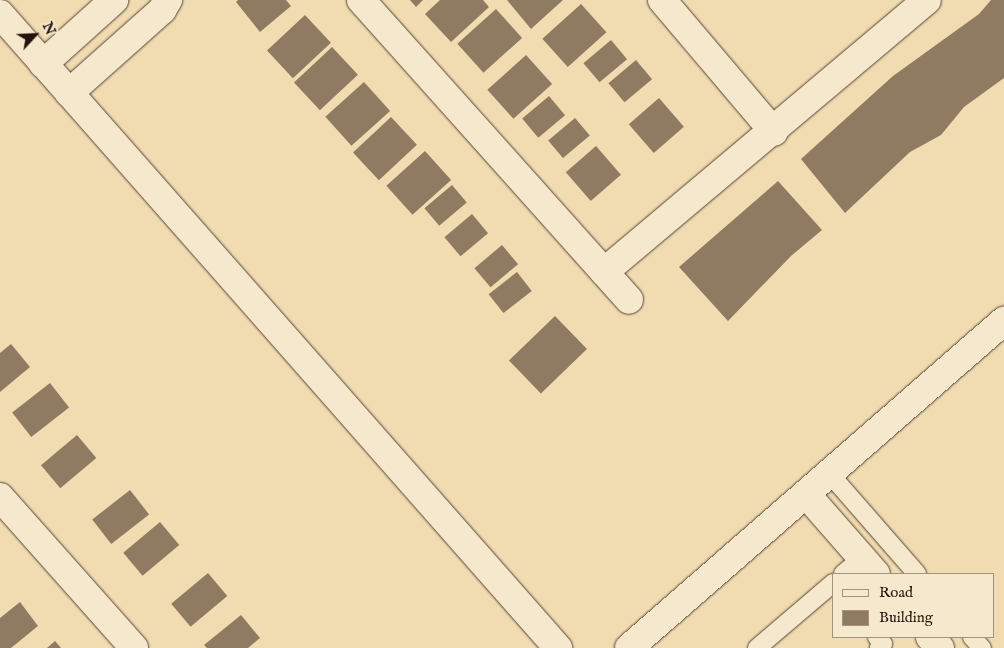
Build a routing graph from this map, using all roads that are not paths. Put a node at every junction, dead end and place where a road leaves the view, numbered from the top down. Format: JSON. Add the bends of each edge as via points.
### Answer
{"nodes":[{"id":1,"x":114,"y":0,"type":"edge"},
{"id":2,"x":168,"y":0,"type":"edge"},
{"id":3,"x":361,"y":0,"type":"edge"},
{"id":4,"x":662,"y":0,"type":"edge"},
{"id":5,"x":927,"y":0,"type":"edge"},
{"id":6,"x":0,"y":14,"type":"edge"},
{"id":7,"x":43,"y":64,"type":"junction"},
{"id":8,"x":69,"y":93,"type":"junction"},
{"id":9,"x":774,"y":132,"type":"junction"},
{"id":10,"x":604,"y":272,"type":"junction"},
{"id":11,"x":629,"y":300,"type":"dead end"},
{"id":12,"x":1004,"y":321,"type":"edge"},
{"id":13,"x":829,"y":473,"type":"junction"},
{"id":14,"x":806,"y":494,"type":"junction"},
{"id":15,"x":0,"y":497,"type":"edge"},
{"id":16,"x":860,"y":569,"type":"edge"},
{"id":17,"x":916,"y":573,"type":"edge"},
{"id":18,"x":832,"y":585,"type":"edge"},
{"id":19,"x":878,"y":638,"type":"edge"},
{"id":20,"x":931,"y":638,"type":"edge"},
{"id":21,"x":973,"y":638,"type":"edge"},
{"id":22,"x":134,"y":648,"type":"edge"},
{"id":23,"x":558,"y":648,"type":"edge"},
{"id":24,"x":629,"y":648,"type":"edge"},
{"id":25,"x":757,"y":648,"type":"edge"},
{"id":26,"x":879,"y":648,"type":"edge"},
{"id":27,"x":940,"y":648,"type":"edge"},
{"id":28,"x":982,"y":648,"type":"edge"}],
"edges":[{"from":1,"to":7,"type":"street"},
{"from":2,"to":8,"type":"street","via":[[162,10]]},
{"from":3,"to":10,"type":"street"},
{"from":4,"to":9,"type":"street"},
{"from":5,"to":9,"type":"street"},
{"from":6,"to":7,"type":"street"},
{"from":7,"to":8,"type":"street"},
{"from":8,"to":23,"type":"street"},
{"from":9,"to":10,"type":"street"},
{"from":10,"to":11,"type":"street"},
{"from":12,"to":13,"type":"street"},
{"from":13,"to":14,"type":"street"},
{"from":13,"to":17,"type":"lane"},
{"from":14,"to":16,"type":"street"},
{"from":14,"to":24,"type":"street"},
{"from":15,"to":22,"type":"street"},
{"from":18,"to":25,"type":"lane"},
{"from":19,"to":26,"type":"lane","via":[[883,644]]},
{"from":20,"to":27,"type":"street"},
{"from":21,"to":28,"type":"lane"}]}
